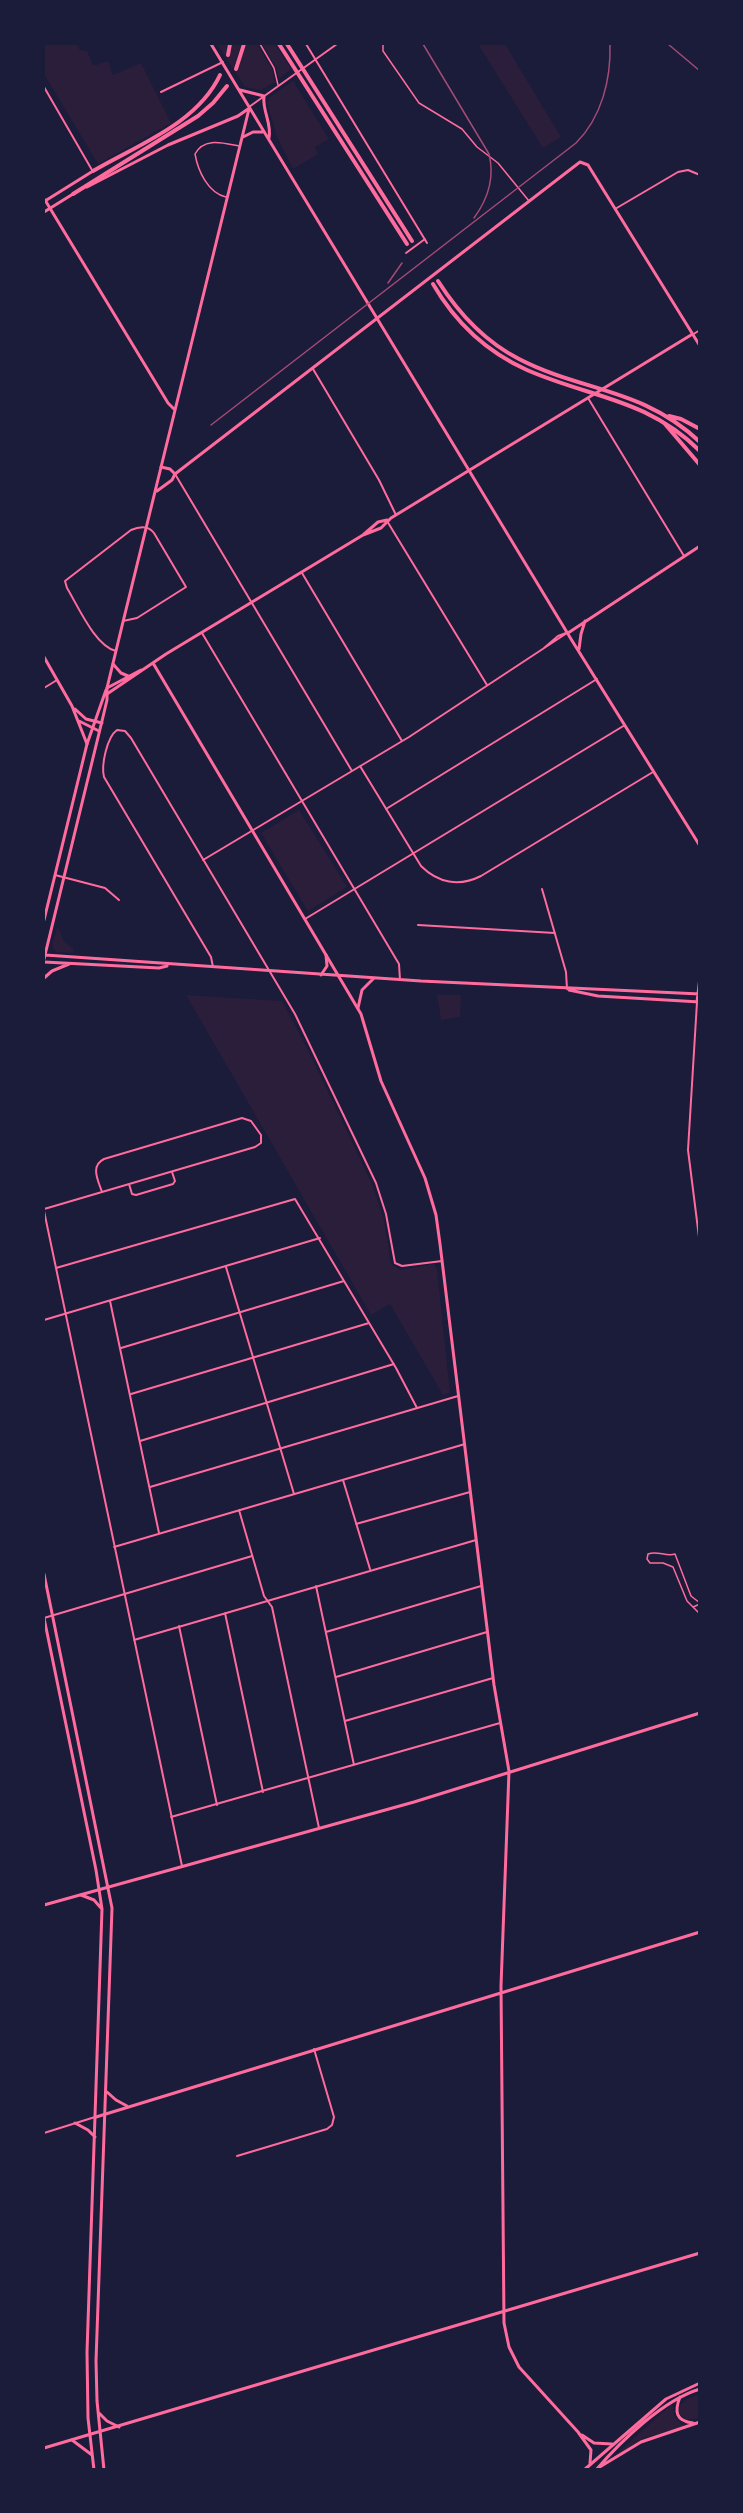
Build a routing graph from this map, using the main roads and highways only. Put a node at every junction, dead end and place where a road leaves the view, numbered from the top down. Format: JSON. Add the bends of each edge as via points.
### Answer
{"nodes":[{"id":1,"x":211,"y":44,"type":"edge"},
{"id":2,"x":230,"y":44,"type":"edge"},
{"id":3,"x":244,"y":44,"type":"edge"},
{"id":4,"x":279,"y":44,"type":"edge"},
{"id":5,"x":286,"y":44,"type":"edge"},
{"id":6,"x":228,"y":56,"type":"dead end"},
{"id":7,"x":236,"y":69,"type":"dead end"},
{"id":8,"x":220,"y":75,"type":"dead end"},
{"id":9,"x":227,"y":86,"type":"dead end"},
{"id":10,"x":240,"y":90,"type":"junction"},
{"id":11,"x":249,"y":107,"type":"junction"},
{"id":12,"x":264,"y":132,"type":"junction"},
{"id":13,"x":242,"y":138,"type":"junction"},
{"id":14,"x":268,"y":140,"type":"junction"},
{"id":15,"x":93,"y":171,"type":"joint"},
{"id":16,"x":73,"y":194,"type":"junction"},
{"id":17,"x":44,"y":201,"type":"edge"},
{"id":18,"x":50,"y":208,"type":"junction"},
{"id":19,"x":44,"y":212,"type":"edge"},
{"id":20,"x":412,"y":241,"type":"dead end"},
{"id":21,"x":407,"y":244,"type":"dead end"},
{"id":22,"x":438,"y":281,"type":"dead end"},
{"id":23,"x":433,"y":284,"type":"dead end"},
{"id":24,"x":377,"y":318,"type":"junction"},
{"id":25,"x":691,"y":335,"type":"junction"},
{"id":26,"x":699,"y":346,"type":"edge"},
{"id":27,"x":176,"y":410,"type":"junction"},
{"id":28,"x":665,"y":415,"type":"junction"},
{"id":29,"x":662,"y":421,"type":"junction"},
{"id":30,"x":699,"y":429,"type":"edge"},
{"id":31,"x":699,"y":442,"type":"edge"},
{"id":32,"x":699,"y":451,"type":"edge"},
{"id":33,"x":699,"y":465,"type":"edge"},
{"id":34,"x":161,"y":467,"type":"junction"},
{"id":35,"x":469,"y":470,"type":"junction"},
{"id":36,"x":175,"y":474,"type":"junction"},
{"id":37,"x":155,"y":492,"type":"junction"},
{"id":38,"x":699,"y":546,"type":"edge"},
{"id":39,"x":585,"y":621,"type":"junction"},
{"id":40,"x":567,"y":633,"type":"junction"},
{"id":41,"x":579,"y":651,"type":"junction"},
{"id":42,"x":44,"y":657,"type":"edge"},
{"id":43,"x":153,"y":663,"type":"junction"},
{"id":44,"x":113,"y":664,"type":"junction"},
{"id":45,"x":143,"y":670,"type":"junction"},
{"id":46,"x":128,"y":676,"type":"junction"},
{"id":47,"x":107,"y":688,"type":"junction"},
{"id":48,"x":107,"y":694,"type":"junction"},
{"id":49,"x":72,"y":706,"type":"junction"},
{"id":50,"x":78,"y":720,"type":"junction"},
{"id":51,"x":95,"y":722,"type":"junction"},
{"id":52,"x":102,"y":723,"type":"junction"},
{"id":53,"x":93,"y":729,"type":"junction"},
{"id":54,"x":99,"y":731,"type":"junction"},
{"id":55,"x":87,"y":744,"type":"junction"},
{"id":56,"x":699,"y":846,"type":"edge"},
{"id":57,"x":44,"y":920,"type":"edge"},
{"id":58,"x":326,"y":954,"type":"junction"},
{"id":59,"x":44,"y":958,"type":"edge"},
{"id":60,"x":70,"y":963,"type":"junction"},
{"id":61,"x":169,"y":965,"type":"junction"},
{"id":62,"x":321,"y":975,"type":"junction"},
{"id":63,"x":339,"y":976,"type":"junction"},
{"id":64,"x":699,"y":977,"type":"edge"},
{"id":65,"x":44,"y":978,"type":"edge"},
{"id":66,"x":375,"y":978,"type":"junction"},
{"id":67,"x":567,"y":989,"type":"junction"},
{"id":68,"x":699,"y":994,"type":"edge"},
{"id":69,"x":698,"y":1002,"type":"edge"},
{"id":70,"x":358,"y":1008,"type":"junction"},
{"id":71,"x":44,"y":1574,"type":"edge"},
{"id":72,"x":44,"y":1618,"type":"edge"},
{"id":73,"x":699,"y":1713,"type":"edge"},
{"id":74,"x":509,"y":1771,"type":"junction"},
{"id":75,"x":109,"y":1887,"type":"junction"},
{"id":76,"x":100,"y":1889,"type":"junction"},
{"id":77,"x":81,"y":1895,"type":"junction"},
{"id":78,"x":44,"y":1905,"type":"edge"},
{"id":79,"x":102,"y":1909,"type":"junction"},
{"id":80,"x":699,"y":1932,"type":"edge"},
{"id":81,"x":501,"y":1993,"type":"junction"},
{"id":82,"x":107,"y":2091,"type":"junction"},
{"id":83,"x":127,"y":2106,"type":"junction"},
{"id":84,"x":106,"y":2113,"type":"junction"},
{"id":85,"x":96,"y":2117,"type":"junction"},
{"id":86,"x":75,"y":2123,"type":"road end"},
{"id":87,"x":95,"y":2137,"type":"junction"},
{"id":88,"x":699,"y":2253,"type":"edge"},
{"id":89,"x":503,"y":2312,"type":"junction"},
{"id":90,"x":699,"y":2383,"type":"edge"},
{"id":91,"x":699,"y":2389,"type":"edge"},
{"id":92,"x":680,"y":2397,"type":"junction"},
{"id":93,"x":98,"y":2412,"type":"junction"},
{"id":94,"x":697,"y":2423,"type":"edge"},
{"id":95,"x":119,"y":2427,"type":"junction"},
{"id":96,"x":578,"y":2432,"type":"junction"},
{"id":97,"x":100,"y":2433,"type":"junction"},
{"id":98,"x":90,"y":2435,"type":"junction"},
{"id":99,"x":72,"y":2440,"type":"junction"},
{"id":100,"x":612,"y":2445,"type":"junction"},
{"id":101,"x":44,"y":2448,"type":"edge"},
{"id":102,"x":92,"y":2455,"type":"junction"},
{"id":103,"x":590,"y":2463,"type":"junction"},
{"id":104,"x":94,"y":2469,"type":"edge"},
{"id":105,"x":104,"y":2469,"type":"edge"},
{"id":106,"x":584,"y":2469,"type":"edge"},
{"id":107,"x":596,"y":2469,"type":"edge"}],
"edges":[{"from":1,"to":10,"type":"main road"},
{"from":2,"to":6,"type":"highway"},
{"from":3,"to":7,"type":"highway"},
{"from":4,"to":21,"type":"highway"},
{"from":5,"to":20,"type":"highway"},
{"from":8,"to":15,"type":"highway","via":[[206,99],[189,115]]},
{"from":9,"to":16,"type":"highway","via":[[198,116]]},
{"from":10,"to":11,"type":"main road"},
{"from":10,"to":14,"type":"main road","via":[[264,96],[271,128]]},
{"from":11,"to":12,"type":"main road"},
{"from":11,"to":13,"type":"main road"},
{"from":11,"to":16,"type":"main road","via":[[238,116],[168,145]]},
{"from":12,"to":13,"type":"main road"},
{"from":12,"to":14,"type":"main road"},
{"from":13,"to":27,"type":"main road"},
{"from":14,"to":24,"type":"main road"},
{"from":15,"to":17,"type":"main road"},
{"from":16,"to":18,"type":"main road"},
{"from":17,"to":18,"type":"main road"},
{"from":18,"to":19,"type":"main road"},
{"from":18,"to":27,"type":"main road","via":[[168,403]]},
{"from":22,"to":28,"type":"highway","via":[[466,319],[508,353],[636,400]]},
{"from":23,"to":29,"type":"highway","via":[[466,327],[509,360],[630,404]]},
{"from":24,"to":25,"type":"main road","via":[[577,164],[585,162]]},
{"from":24,"to":35,"type":"main road"},
{"from":24,"to":36,"type":"main road"},
{"from":25,"to":26,"type":"main road"},
{"from":25,"to":35,"type":"main road"},
{"from":27,"to":34,"type":"main road"},
{"from":28,"to":30,"type":"highway"},
{"from":28,"to":31,"type":"highway"},
{"from":29,"to":32,"type":"highway"},
{"from":29,"to":33,"type":"highway"},
{"from":34,"to":36,"type":"main road"},
{"from":34,"to":37,"type":"main road"},
{"from":35,"to":40,"type":"main road"},
{"from":35,"to":43,"type":"main road","via":[[387,520],[381,528],[363,535]]},
{"from":36,"to":37,"type":"main road"},
{"from":37,"to":44,"type":"main road"},
{"from":38,"to":39,"type":"main road"},
{"from":39,"to":40,"type":"main road"},
{"from":39,"to":41,"type":"main road"},
{"from":40,"to":41,"type":"main road"},
{"from":41,"to":56,"type":"main road"},
{"from":42,"to":49,"type":"main road"},
{"from":43,"to":45,"type":"main road"},
{"from":43,"to":58,"type":"main road"},
{"from":44,"to":46,"type":"main road"},
{"from":44,"to":47,"type":"main road"},
{"from":45,"to":46,"type":"main road"},
{"from":45,"to":48,"type":"main road"},
{"from":46,"to":47,"type":"main road"},
{"from":47,"to":48,"type":"main road"},
{"from":47,"to":51,"type":"main road"},
{"from":48,"to":52,"type":"main road"},
{"from":49,"to":50,"type":"main road"},
{"from":49,"to":51,"type":"main road"},
{"from":50,"to":53,"type":"main road"},
{"from":50,"to":55,"type":"main road"},
{"from":51,"to":52,"type":"main road"},
{"from":51,"to":53,"type":"main road"},
{"from":52,"to":54,"type":"main road"},
{"from":53,"to":54,"type":"main road"},
{"from":53,"to":55,"type":"main road"},
{"from":54,"to":59,"type":"main road"},
{"from":55,"to":57,"type":"main road"},
{"from":58,"to":62,"type":"main road","via":[[327,966]]},
{"from":58,"to":63,"type":"main road"},
{"from":59,"to":60,"type":"main road"},
{"from":59,"to":61,"type":"main road"},
{"from":60,"to":61,"type":"main road","via":[[159,968]]},
{"from":60,"to":65,"type":"main road"},
{"from":61,"to":62,"type":"main road"},
{"from":62,"to":63,"type":"main road"},
{"from":63,"to":66,"type":"main road"},
{"from":63,"to":70,"type":"main road"},
{"from":64,"to":68,"type":"main road"},
{"from":66,"to":67,"type":"main road"},
{"from":66,"to":70,"type":"main road","via":[[362,990]]},
{"from":67,"to":68,"type":"main road"},
{"from":67,"to":69,"type":"main road","via":[[598,996]]},
{"from":68,"to":69,"type":"main road"},
{"from":70,"to":74,"type":"main road","via":[[381,1081],[428,1184],[437,1221],[493,1678]]},
{"from":71,"to":75,"type":"main road"},
{"from":72,"to":76,"type":"main road"},
{"from":73,"to":74,"type":"main road"},
{"from":74,"to":75,"type":"main road"},
{"from":74,"to":81,"type":"main road"},
{"from":75,"to":76,"type":"main road"},
{"from":75,"to":82,"type":"main road","via":[[113,1930]]},
{"from":76,"to":77,"type":"main road"},
{"from":76,"to":79,"type":"main road"},
{"from":77,"to":78,"type":"main road"},
{"from":77,"to":79,"type":"main road","via":[[94,1900]]},
{"from":79,"to":85,"type":"main road"},
{"from":80,"to":81,"type":"main road"},
{"from":81,"to":83,"type":"main road"},
{"from":81,"to":89,"type":"main road"},
{"from":82,"to":83,"type":"main road"},
{"from":82,"to":84,"type":"main road"},
{"from":83,"to":84,"type":"main road"},
{"from":84,"to":85,"type":"main road"},
{"from":84,"to":93,"type":"main road","via":[[96,2361]]},
{"from":85,"to":87,"type":"main road"},
{"from":86,"to":87,"type":"main road"},
{"from":87,"to":98,"type":"main road","via":[[87,2352]]},
{"from":88,"to":89,"type":"main road"},
{"from":89,"to":95,"type":"main road"},
{"from":89,"to":96,"type":"main road","via":[[507,2339],[519,2367]]},
{"from":90,"to":100,"type":"main road","via":[[666,2399]]},
{"from":91,"to":92,"type":"main road"},
{"from":92,"to":94,"type":"main road","via":[[678,2418]]},
{"from":92,"to":107,"type":"main road","via":[[624,2441]]},
{"from":93,"to":95,"type":"main road"},
{"from":93,"to":97,"type":"main road"},
{"from":94,"to":107,"type":"main road","via":[[641,2442]]},
{"from":95,"to":97,"type":"main road"},
{"from":96,"to":100,"type":"main road","via":[[594,2443]]},
{"from":96,"to":103,"type":"main road","via":[[591,2451]]},
{"from":97,"to":98,"type":"main road"},
{"from":97,"to":105,"type":"main road"},
{"from":98,"to":99,"type":"main road"},
{"from":98,"to":102,"type":"main road"},
{"from":99,"to":101,"type":"main road"},
{"from":99,"to":102,"type":"main road"},
{"from":100,"to":103,"type":"main road"},
{"from":102,"to":104,"type":"main road"},
{"from":103,"to":106,"type":"main road"}]}
